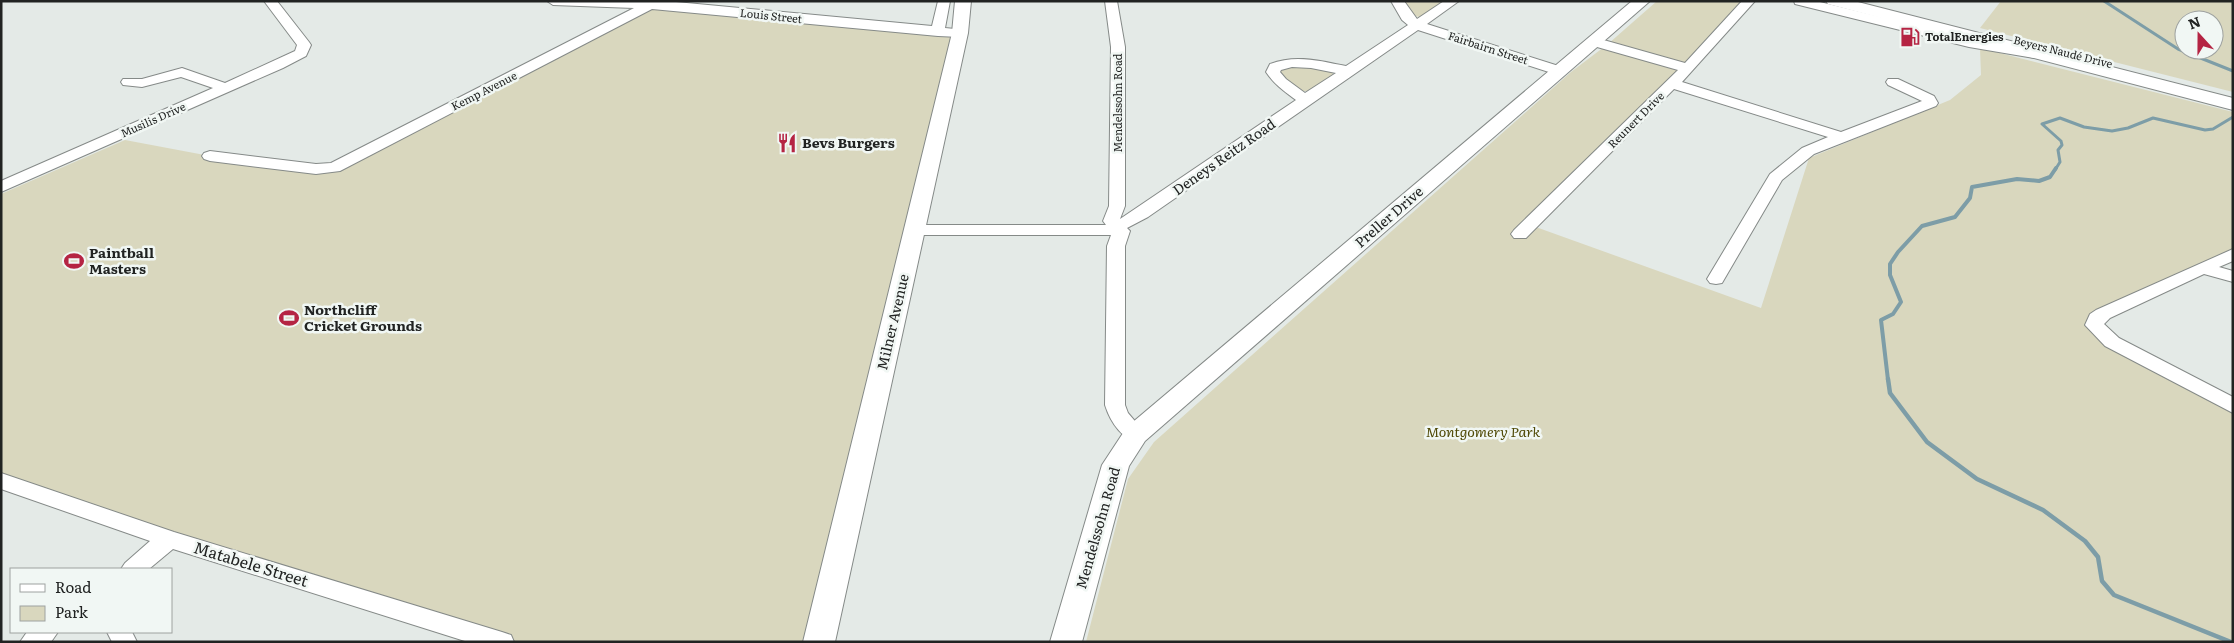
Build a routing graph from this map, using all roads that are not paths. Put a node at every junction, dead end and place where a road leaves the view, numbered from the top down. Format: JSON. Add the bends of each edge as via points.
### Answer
{"nodes":[{"id":1,"x":270,"y":1,"type":"edge"},
{"id":2,"x":553,"y":1,"type":"edge"},
{"id":3,"x":760,"y":1,"type":"edge"},
{"id":4,"x":944,"y":1,"type":"edge"},
{"id":5,"x":963,"y":1,"type":"edge"},
{"id":6,"x":1110,"y":1,"type":"edge"},
{"id":7,"x":1397,"y":1,"type":"edge"},
{"id":8,"x":1453,"y":1,"type":"edge"},
{"id":9,"x":1749,"y":1,"type":"edge"},
{"id":10,"x":1800,"y":1,"type":"edge"},
{"id":11,"x":1835,"y":1,"type":"edge"},
{"id":12,"x":1864,"y":1,"type":"edge"},
{"id":13,"x":1639,"y":2,"type":"edge"},
{"id":14,"x":650,"y":4,"type":"junction"},
{"id":15,"x":1897,"y":14,"type":"junction"},
{"id":16,"x":753,"y":15,"type":"junction"},
{"id":17,"x":1875,"y":20,"type":"junction"},
{"id":18,"x":1416,"y":25,"type":"junction"},
{"id":19,"x":949,"y":33,"type":"junction"},
{"id":20,"x":1973,"y":33,"type":"junction"},
{"id":21,"x":1595,"y":42,"type":"junction"},
{"id":22,"x":2040,"y":54,"type":"junction"},
{"id":23,"x":1688,"y":68,"type":"junction"},
{"id":24,"x":1560,"y":71,"type":"junction"},
{"id":25,"x":1348,"y":72,"type":"junction"},
{"id":26,"x":128,"y":82,"type":"dead end"},
{"id":27,"x":1893,"y":82,"type":"dead end"},
{"id":28,"x":1672,"y":84,"type":"junction"},
{"id":29,"x":226,"y":88,"type":"junction"},
{"id":30,"x":2233,"y":96,"type":"edge"},
{"id":31,"x":1305,"y":100,"type":"junction"},
{"id":32,"x":2233,"y":104,"type":"edge"},
{"id":33,"x":1842,"y":137,"type":"junction"},
{"id":34,"x":210,"y":156,"type":"dead end"},
{"id":35,"x":316,"y":169,"type":"joint"},
{"id":36,"x":1,"y":187,"type":"edge"},
{"id":37,"x":1117,"y":226,"type":"junction"},
{"id":38,"x":914,"y":230,"type":"junction"},
{"id":39,"x":1520,"y":234,"type":"dead end"},
{"id":40,"x":2233,"y":254,"type":"edge"},
{"id":41,"x":2204,"y":268,"type":"junction"},
{"id":42,"x":2233,"y":277,"type":"edge"},
{"id":43,"x":1716,"y":279,"type":"dead end"},
{"id":44,"x":2209,"y":394,"type":"junction"},
{"id":45,"x":2233,"y":401,"type":"edge"},
{"id":46,"x":2233,"y":406,"type":"edge"},
{"id":47,"x":1136,"y":434,"type":"junction"},
{"id":48,"x":1,"y":481,"type":"edge"},
{"id":49,"x":169,"y":539,"type":"junction"},
{"id":50,"x":134,"y":568,"type":"edge"},
{"id":51,"x":45,"y":633,"type":"edge"},
{"id":52,"x":492,"y":640,"type":"edge"},
{"id":53,"x":32,"y":642,"type":"edge"},
{"id":54,"x":819,"y":642,"type":"edge"},
{"id":55,"x":1066,"y":642,"type":"edge"}],
"edges":[{"from":1,"to":29,"type":"street","name":"Musilis Drive","via":[[304,45],[303,50],[290,60]]},
{"from":2,"to":14,"type":"street","name":"Louis Street"},
{"from":3,"to":16,"type":"street"},
{"from":4,"to":19,"type":"street"},
{"from":5,"to":19,"type":"main road","name":"Milner Avenue"},
{"from":6,"to":37,"type":"street","name":"Mendelssohn Road","via":[[1118,47]]},
{"from":7,"to":18,"type":"street"},
{"from":8,"to":18,"type":"street","name":"Deneys Reitz Road"},
{"from":9,"to":23,"type":"street","name":"Reunert Drive"},
{"from":10,"to":17,"type":"street","name":"Beyers Naudé Drive"},
{"from":11,"to":15,"type":"main road","name":"Beyers Naudé Drive"},
{"from":11,"to":17,"type":"main road"},
{"from":12,"to":15,"type":"main road","name":"Beyers Naudé Drive"},
{"from":13,"to":21,"type":"main road","name":"Preller Drive"},
{"from":14,"to":16,"type":"street","name":"Louis Street"},
{"from":14,"to":35,"type":"street","name":"Kemp Avenue","via":[[347,162],[334,168]]},
{"from":15,"to":20,"type":"main road","name":"Beyers Naudé Drive"},
{"from":16,"to":19,"type":"street","name":"Louis Street"},
{"from":17,"to":22,"type":"street","name":"Beyers Naudé Drive","via":[[2008,51]]},
{"from":18,"to":24,"type":"street","name":"Fairbairn Street"},
{"from":18,"to":25,"type":"street","name":"Deneys Reitz Road"},
{"from":19,"to":38,"type":"main road","name":"Milner Avenue"},
{"from":20,"to":22,"type":"main road","name":"Beyers Naudé Drive"},
{"from":20,"to":30,"type":"main road","name":"Beyers Naudé Drive"},
{"from":21,"to":23,"type":"street"},
{"from":21,"to":24,"type":"main road","name":"Preller Drive"},
{"from":22,"to":32,"type":"main road","name":"Beyers Naudé Drive"},
{"from":23,"to":28,"type":"street","name":"Reunert Drive"},
{"from":24,"to":47,"type":"main road","name":"Preller Drive"},
{"from":25,"to":31,"type":"street","name":"Deneys Reitz Road"},
{"from":25,"to":31,"type":"street","via":[[1297,62],[1275,67],[1272,72],[1277,79]]},
{"from":26,"to":29,"type":"street","via":[[142,83],[182,72]]},
{"from":27,"to":33,"type":"street","via":[[1929,99],[1931,103]]},
{"from":28,"to":33,"type":"street"},
{"from":28,"to":39,"type":"street","name":"Reunert Drive"},
{"from":29,"to":36,"type":"street","name":"Musilis Drive"},
{"from":31,"to":37,"type":"street","name":"Deneys Reitz Road","via":[[1142,214],[1138,220]]},
{"from":33,"to":43,"type":"street","via":[[1808,151],[1776,177]]},
{"from":34,"to":35,"type":"street"},
{"from":37,"to":38,"type":"street","via":[[1083,230]]},
{"from":37,"to":47,"type":"street","name":"Mendelssohn Road","via":[[1115,405],[1119,416]]},
{"from":38,"to":54,"type":"main road","name":"Milner Avenue"},
{"from":40,"to":41,"type":"street"},
{"from":41,"to":42,"type":"street"},
{"from":41,"to":44,"type":"street","via":[[2097,318],[2094,325],[2133,354]]},
{"from":44,"to":45,"type":"street"},
{"from":44,"to":46,"type":"street"},
{"from":47,"to":55,"type":"main road","name":"Mendelssohn Road","via":[[1116,465]]},
{"from":48,"to":49,"type":"street","name":"Matabele Street"},
{"from":49,"to":50,"type":"street"},
{"from":49,"to":52,"type":"street","name":"Matabele Street"},
{"from":51,"to":53,"type":"street"}]}
